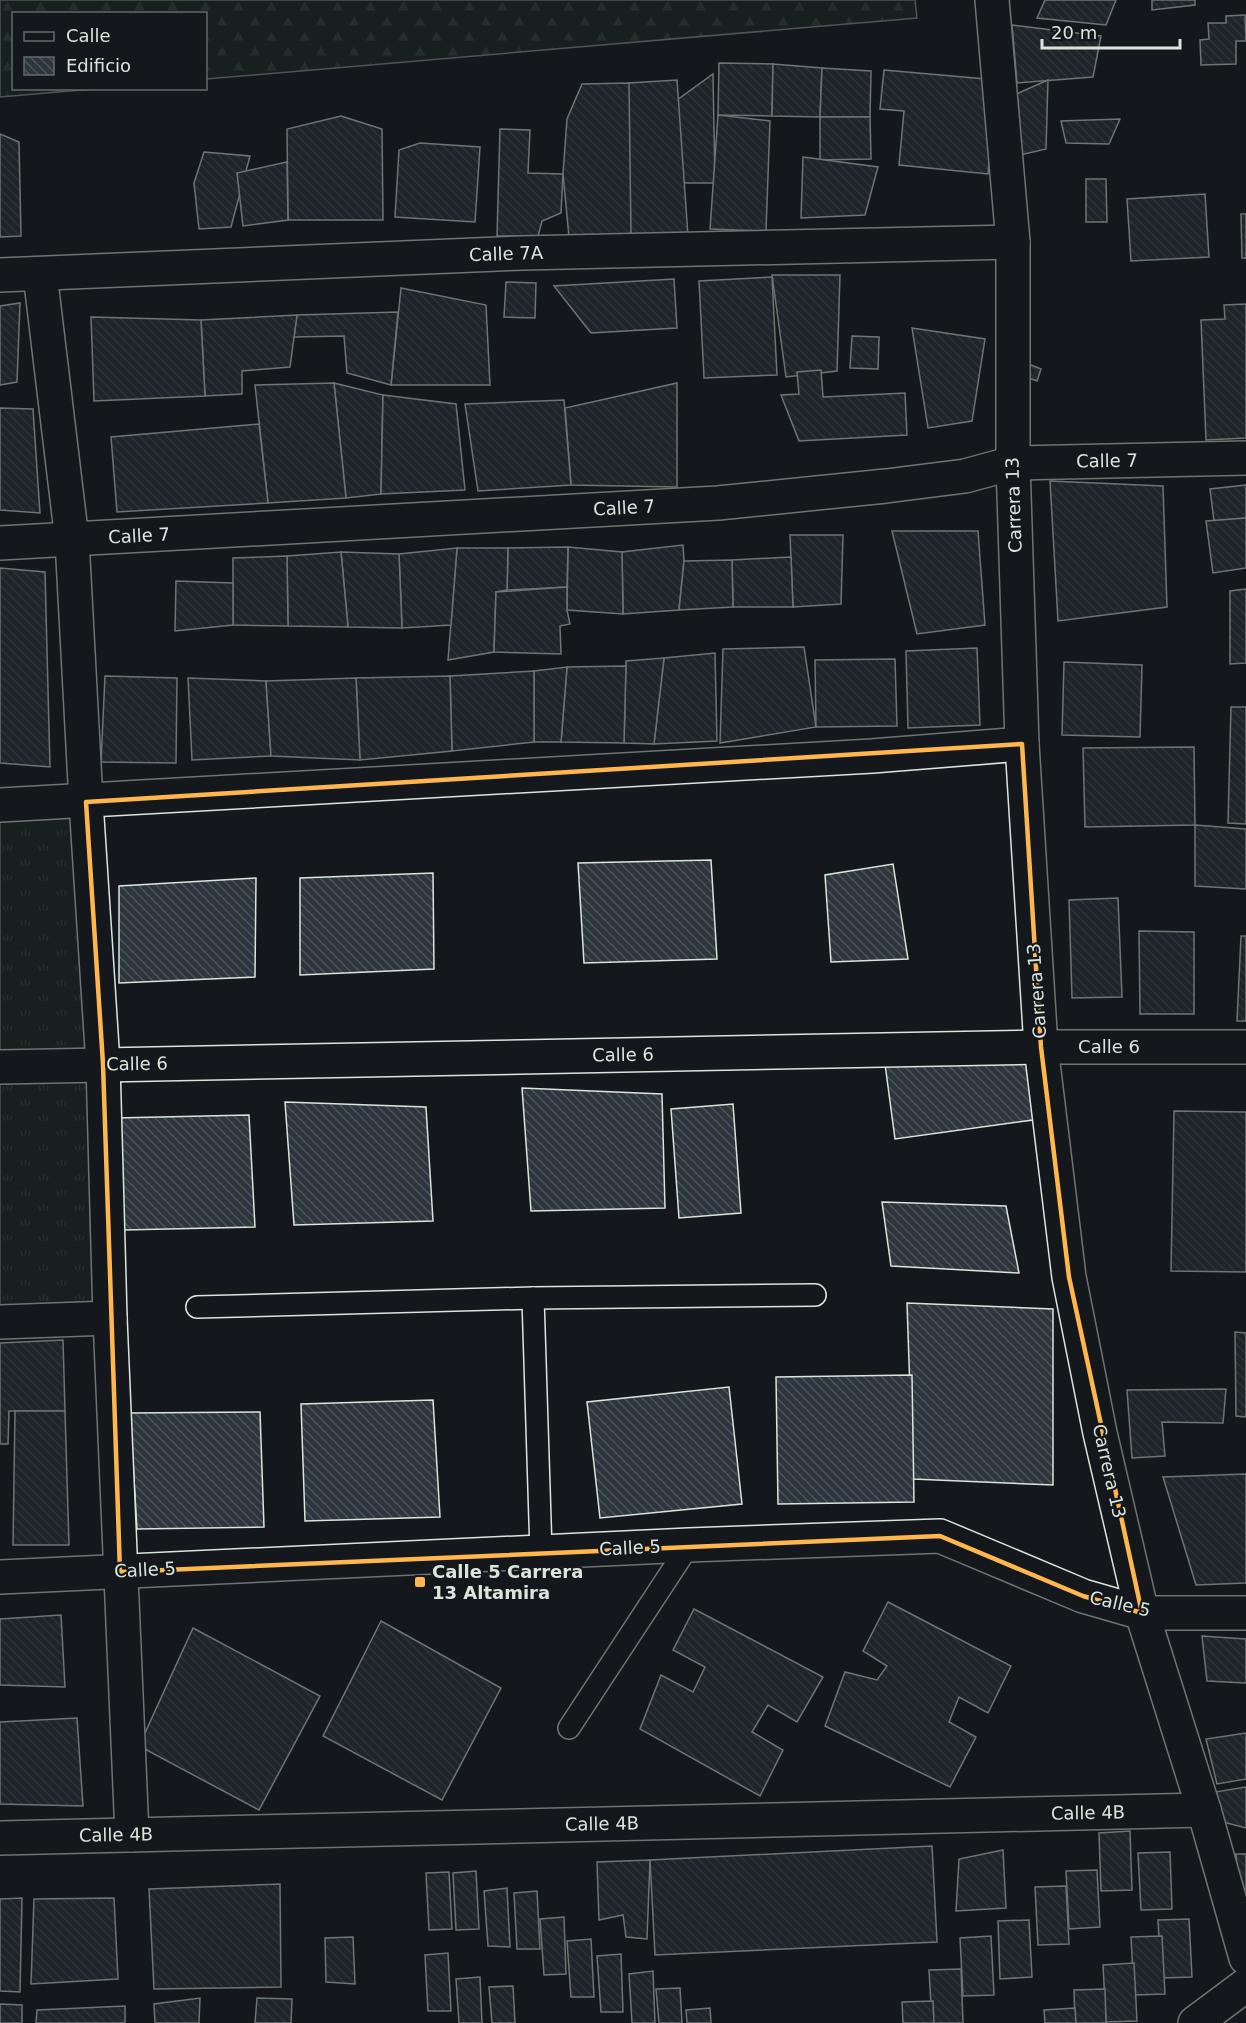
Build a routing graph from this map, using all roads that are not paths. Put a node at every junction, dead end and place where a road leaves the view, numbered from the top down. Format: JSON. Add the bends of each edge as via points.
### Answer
{"nodes":[{"id":1,"x":992,"y":0,"type":"edge"},
{"id":2,"x":1013,"y":242,"type":"junction"},
{"id":3,"x":40,"y":274,"type":"junction"},
{"id":4,"x":0,"y":275,"type":"edge"},
{"id":5,"x":1246,"y":458,"type":"edge"},
{"id":6,"x":1013,"y":463,"type":"junction"},
{"id":7,"x":72,"y":540,"type":"junction"},
{"id":8,"x":0,"y":543,"type":"edge"},
{"id":9,"x":1022,"y":744,"type":"junction"},
{"id":10,"x":86,"y":802,"type":"junction"},
{"id":11,"x":0,"y":805,"type":"edge"},
{"id":12,"x":1041,"y":1047,"type":"junction"},
{"id":13,"x":1246,"y":1047,"type":"edge"},
{"id":14,"x":103,"y":1064,"type":"junction"},
{"id":15,"x":0,"y":1067,"type":"edge"},
{"id":16,"x":815,"y":1295,"type":"dead end"},
{"id":17,"x":533,"y":1298,"type":"junction"},
{"id":18,"x":197,"y":1307,"type":"dead end"},
{"id":19,"x":110,"y":1318,"type":"junction"},
{"id":20,"x":0,"y":1322,"type":"edge"},
{"id":21,"x":689,"y":1545,"type":"junction"},
{"id":22,"x":541,"y":1552,"type":"junction"},
{"id":23,"x":120,"y":1572,"type":"junction"},
{"id":24,"x":0,"y":1577,"type":"edge"},
{"id":25,"x":1142,"y":1613,"type":"junction"},
{"id":26,"x":1246,"y":1613,"type":"edge"},
{"id":27,"x":569,"y":1728,"type":"dead end"},
{"id":28,"x":1204,"y":1810,"type":"junction"},
{"id":29,"x":132,"y":1835,"type":"junction"},
{"id":30,"x":0,"y":1838,"type":"edge"},
{"id":31,"x":1246,"y":1958,"type":"edge"},
{"id":32,"x":1246,"y":1985,"type":"edge"},
{"id":33,"x":1195,"y":2023,"type":"edge"}],
"edges":[{"from":1,"to":2,"type":"street","name":"Carrera 13"},
{"from":2,"to":3,"type":"street","name":"Calle 7A","via":[[522,253]]},
{"from":2,"to":6,"type":"street","name":"Carrera 13"},
{"from":3,"to":4,"type":"street","name":"Calle 7A"},
{"from":3,"to":7,"type":"street"},
{"from":5,"to":6,"type":"street","name":"Calle 7"},
{"from":6,"to":7,"type":"street","name":"Calle 7","via":[[965,476],[718,503]]},
{"from":6,"to":9,"type":"street","name":"Carrera 13"},
{"from":7,"to":8,"type":"street","name":"Calle 7"},
{"from":7,"to":10,"type":"street"},
{"from":9,"to":10,"type":"street","via":[[861,757]]},
{"from":9,"to":12,"type":"street","name":"Carrera 13"},
{"from":10,"to":11,"type":"street"},
{"from":10,"to":14,"type":"street"},
{"from":12,"to":13,"type":"street","name":"Calle 6"},
{"from":12,"to":14,"type":"street","name":"Calle 6"},
{"from":12,"to":25,"type":"street","name":"Carrera 13","via":[[1069,1277]]},
{"from":14,"to":15,"type":"street","name":"Calle 6"},
{"from":14,"to":19,"type":"street"},
{"from":16,"to":17,"type":"lane"},
{"from":17,"to":18,"type":"lane"},
{"from":17,"to":22,"type":"lane"},
{"from":19,"to":20,"type":"street"},
{"from":19,"to":23,"type":"street"},
{"from":21,"to":22,"type":"street","name":"Calle 5"},
{"from":21,"to":25,"type":"street","name":"Calle 5","via":[[940,1536],[1083,1596]]},
{"from":21,"to":27,"type":"lane"},
{"from":22,"to":23,"type":"street","name":"Calle 5"},
{"from":23,"to":24,"type":"street","name":"Calle 5"},
{"from":23,"to":29,"type":"street"},
{"from":25,"to":26,"type":"street","name":"Calle 5"},
{"from":25,"to":28,"type":"street","name":"Carrera 13"},
{"from":28,"to":29,"type":"street","name":"Calle 4B"},
{"from":28,"to":31,"type":"street","name":"Carrera 13"},
{"from":29,"to":30,"type":"street","name":"Calle 4B"},
{"from":32,"to":33,"type":"street"}]}
